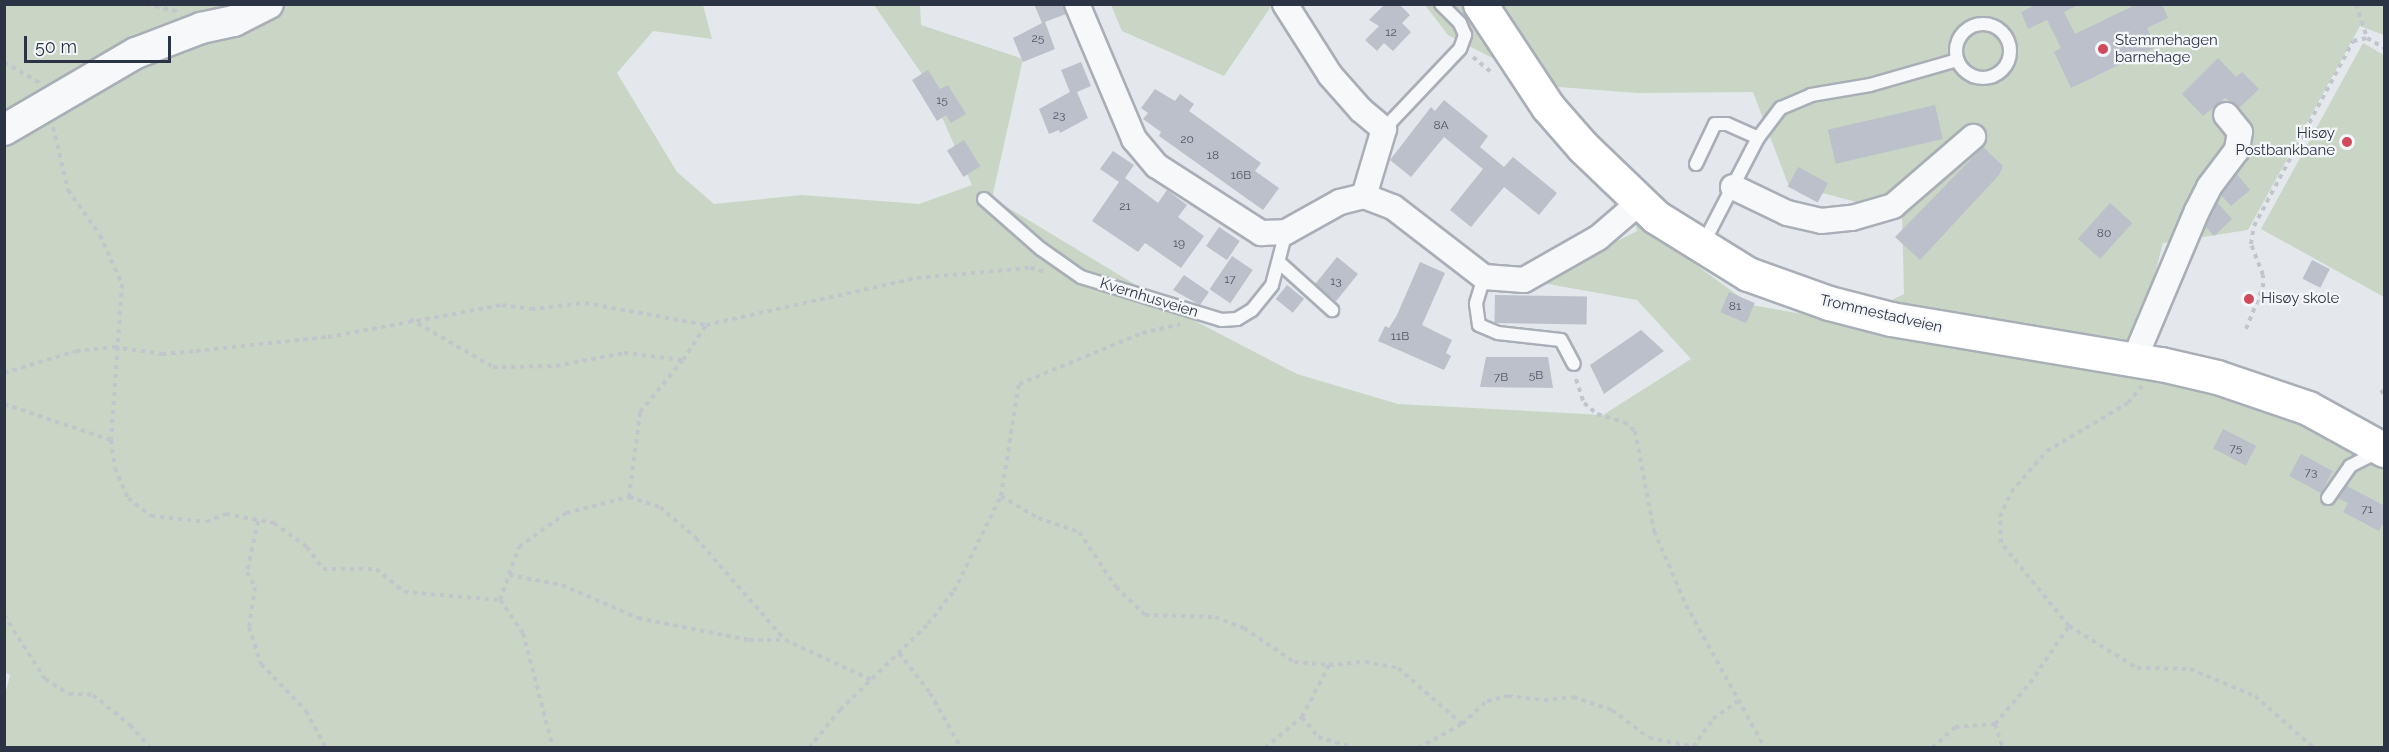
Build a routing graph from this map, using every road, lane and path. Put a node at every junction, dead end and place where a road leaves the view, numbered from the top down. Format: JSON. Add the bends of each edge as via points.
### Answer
{"nodes":[{"id":1,"x":268,"y":4,"type":"edge"},
{"id":2,"x":1077,"y":4,"type":"edge"},
{"id":3,"x":1285,"y":4,"type":"edge"},
{"id":4,"x":1441,"y":4,"type":"edge"},
{"id":5,"x":1480,"y":4,"type":"edge"},
{"id":6,"x":2356,"y":4,"type":"edge"},
{"id":7,"x":2367,"y":38,"type":"junction"},
{"id":8,"x":2385,"y":48,"type":"edge"},
{"id":9,"x":1460,"y":49,"type":"junction"},
{"id":10,"x":1957,"y":60,"type":"junction"},
{"id":11,"x":4,"y":62,"type":"edge"},
{"id":12,"x":1496,"y":78,"type":"dead end"},
{"id":13,"x":54,"y":99,"type":"junction"},
{"id":14,"x":2226,"y":115,"type":"dead end"},
{"id":15,"x":1384,"y":129,"type":"junction"},
{"id":16,"x":4,"y":130,"type":"edge"},
{"id":17,"x":1973,"y":137,"type":"dead end"},
{"id":18,"x":1758,"y":138,"type":"junction"},
{"id":19,"x":1696,"y":164,"type":"dead end"},
{"id":20,"x":1733,"y":187,"type":"junction"},
{"id":21,"x":1364,"y":196,"type":"junction"},
{"id":22,"x":984,"y":199,"type":"dead end"},
{"id":23,"x":1640,"y":202,"type":"junction"},
{"id":24,"x":1286,"y":232,"type":"junction"},
{"id":25,"x":1701,"y":248,"type":"junction"},
{"id":26,"x":1281,"y":264,"type":"junction"},
{"id":27,"x":1081,"y":277,"type":"junction"},
{"id":28,"x":1484,"y":278,"type":"junction"},
{"id":29,"x":1332,"y":310,"type":"dead end"},
{"id":30,"x":1205,"y":315,"type":"junction"},
{"id":31,"x":410,"y":319,"type":"junction"},
{"id":32,"x":706,"y":325,"type":"junction"},
{"id":33,"x":2246,"y":328,"type":"dead end"},
{"id":34,"x":114,"y":347,"type":"junction"},
{"id":35,"x":683,"y":360,"type":"junction"},
{"id":36,"x":2147,"y":362,"type":"junction"},
{"id":37,"x":1574,"y":364,"type":"dead end"},
{"id":38,"x":4,"y":373,"type":"edge"},
{"id":39,"x":2381,"y":390,"type":"dead end"},
{"id":40,"x":2385,"y":395,"type":"edge"},
{"id":41,"x":1579,"y":397,"type":"dead end"},
{"id":42,"x":4,"y":404,"type":"edge"},
{"id":43,"x":111,"y":440,"type":"junction"},
{"id":44,"x":2384,"y":449,"type":"edge"},
{"id":45,"x":1001,"y":496,"type":"junction"},
{"id":46,"x":629,"y":497,"type":"junction"},
{"id":47,"x":2328,"y":498,"type":"dead end"},
{"id":48,"x":258,"y":521,"type":"junction"},
{"id":49,"x":509,"y":575,"type":"junction"},
{"id":50,"x":500,"y":600,"type":"junction"},
{"id":51,"x":4,"y":615,"type":"edge"},
{"id":52,"x":2069,"y":626,"type":"junction"},
{"id":53,"x":785,"y":640,"type":"junction"},
{"id":54,"x":899,"y":653,"type":"junction"},
{"id":55,"x":1329,"y":665,"type":"junction"},
{"id":56,"x":872,"y":680,"type":"junction"},
{"id":57,"x":1738,"y":701,"type":"junction"},
{"id":58,"x":1302,"y":717,"type":"junction"},
{"id":59,"x":1462,"y":724,"type":"junction"},
{"id":60,"x":1995,"y":724,"type":"junction"},
{"id":61,"x":150,"y":747,"type":"edge"},
{"id":62,"x":326,"y":747,"type":"edge"},
{"id":63,"x":553,"y":747,"type":"edge"},
{"id":64,"x":809,"y":747,"type":"edge"},
{"id":65,"x":961,"y":747,"type":"edge"},
{"id":66,"x":1265,"y":747,"type":"edge"},
{"id":67,"x":1354,"y":747,"type":"edge"},
{"id":68,"x":1418,"y":747,"type":"edge"},
{"id":69,"x":1693,"y":747,"type":"edge"},
{"id":70,"x":1702,"y":747,"type":"edge"},
{"id":71,"x":1765,"y":747,"type":"edge"},
{"id":72,"x":1932,"y":747,"type":"edge"},
{"id":73,"x":2003,"y":747,"type":"edge"},
{"id":74,"x":2314,"y":747,"type":"edge"}],
"edges":[{"from":1,"to":13,"type":"street","via":[[234,21],[201,28],[136,53]]},
{"from":2,"to":24,"type":"street","via":[[1134,139],[1156,166],[1262,233]]},
{"from":3,"to":15,"type":"street","via":[[1330,75]]},
{"from":4,"to":9,"type":"lane","via":[[1460,23],[1465,35]]},
{"from":5,"to":23,"type":"main road","name":"Trommestadveien","via":[[1548,107],[1582,147]]},
{"from":6,"to":7,"type":"path"},
{"from":7,"to":8,"type":"path"},
{"from":7,"to":33,"type":"path","via":[[2354,41],[2254,225],[2251,244],[2263,275],[2263,287]]},
{"from":9,"to":12,"type":"path"},
{"from":9,"to":15,"type":"lane"},
{"from":10,"to":10,"type":"lane","via":[[1958,42],[1976,25],[2001,30],[2010,45],[2002,71],[1986,78],[1969,74]]},
{"from":10,"to":18,"type":"lane","via":[[1870,85],[1794,100],[1769,119]]},
{"from":11,"to":13,"type":"path"},
{"from":13,"to":16,"type":"street"},
{"from":13,"to":34,"type":"path","via":[[68,190],[100,235],[122,284]]},
{"from":14,"to":36,"type":"street","via":[[2240,132],[2237,150],[2197,211]]},
{"from":15,"to":21,"type":"street"},
{"from":17,"to":20,"type":"street","via":[[1893,206],[1852,218],[1821,221],[1787,213]]},
{"from":18,"to":19,"type":"lane","via":[[1727,124],[1715,124]]},
{"from":18,"to":20,"type":"lane"},
{"from":20,"to":25,"type":"lane"},
{"from":21,"to":24,"type":"street","via":[[1340,202]]},
{"from":21,"to":28,"type":"street","via":[[1394,207]]},
{"from":22,"to":27,"type":"lane","name":"Kvernhusveien","via":[[1041,249]]},
{"from":23,"to":25,"type":"main road","name":"Trommestadveien"},
{"from":23,"to":28,"type":"street","via":[[1598,238],[1554,266],[1524,280]]},
{"from":24,"to":26,"type":"lane","name":"Kvernhusveien"},
{"from":25,"to":36,"type":"main road","name":"Trommestadveien","via":[[1748,274],[1829,303],[1960,332]]},
{"from":26,"to":29,"type":"lane"},
{"from":26,"to":30,"type":"lane","name":"Kvernhusveien","via":[[1272,285],[1252,310],[1237,319]]},
{"from":27,"to":30,"type":"lane","name":"Kvernhusveien"},
{"from":27,"to":32,"type":"path","via":[[1073,282],[1029,268],[917,278]]},
{"from":28,"to":37,"type":"lane","via":[[1476,304],[1479,325],[1498,333],[1561,339]]},
{"from":30,"to":45,"type":"path","via":[[1142,333],[1020,384]]},
{"from":31,"to":32,"type":"path","via":[[502,305],[531,309],[585,303]]},
{"from":31,"to":34,"type":"path","via":[[328,337],[196,351],[162,354]]},
{"from":31,"to":35,"type":"path","via":[[493,367],[556,366],[624,353]]},
{"from":32,"to":35,"type":"path"},
{"from":34,"to":38,"type":"path","via":[[76,351]]},
{"from":34,"to":43,"type":"path"},
{"from":35,"to":46,"type":"path","via":[[640,412]]},
{"from":36,"to":44,"type":"main road","name":"Trommestadveien","via":[[2265,391],[2345,425]]},
{"from":36,"to":52,"type":"path","via":[[2128,403],[2047,451],[2011,492],[2000,517],[2001,543]]},
{"from":39,"to":40,"type":"path"},
{"from":41,"to":57,"type":"path","via":[[1597,414],[1624,422],[1635,431],[1654,531],[1686,605]]},
{"from":42,"to":43,"type":"path"},
{"from":43,"to":48,"type":"path","via":[[115,468],[128,498],[151,516],[207,522],[226,514]]},
{"from":44,"to":47,"type":"lane","via":[[2350,466]]},
{"from":45,"to":54,"type":"path","via":[[954,591]]},
{"from":45,"to":55,"type":"path","via":[[1038,518],[1079,532],[1116,587],[1145,615],[1215,617],[1244,628],[1294,662]]},
{"from":46,"to":49,"type":"path","via":[[566,513],[519,547]]},
{"from":46,"to":53,"type":"path","via":[[660,507],[696,538]]},
{"from":48,"to":50,"type":"path","via":[[274,523],[307,547],[323,568],[376,569],[404,592]]},
{"from":48,"to":62,"type":"path","via":[[247,572],[255,587],[249,627],[261,664],[306,711]]},
{"from":49,"to":50,"type":"path"},
{"from":49,"to":53,"type":"path","via":[[562,585],[638,618],[748,640]]},
{"from":50,"to":63,"type":"path","via":[[523,633]]},
{"from":51,"to":61,"type":"path","via":[[45,679],[69,694],[93,695]]},
{"from":52,"to":60,"type":"path","via":[[2030,683]]},
{"from":52,"to":74,"type":"path","via":[[2137,668],[2190,669],[2255,696]]},
{"from":53,"to":56,"type":"path"},
{"from":54,"to":56,"type":"path"},
{"from":54,"to":65,"type":"path","via":[[930,693]]},
{"from":55,"to":58,"type":"path"},
{"from":55,"to":59,"type":"path","via":[[1365,662],[1398,668]]},
{"from":56,"to":64,"type":"path"},
{"from":57,"to":69,"type":"path","via":[[1713,719]]},
{"from":57,"to":71,"type":"path"},
{"from":58,"to":66,"type":"path"},
{"from":58,"to":67,"type":"path","via":[[1318,736]]},
{"from":59,"to":68,"type":"path"},
{"from":59,"to":69,"type":"path","via":[[1486,701],[1508,696],[1544,700],[1573,697],[1612,710],[1649,738]]},
{"from":60,"to":72,"type":"path","via":[[1955,727]]},
{"from":60,"to":73,"type":"path"},
{"from":69,"to":70,"type":"path"}]}
